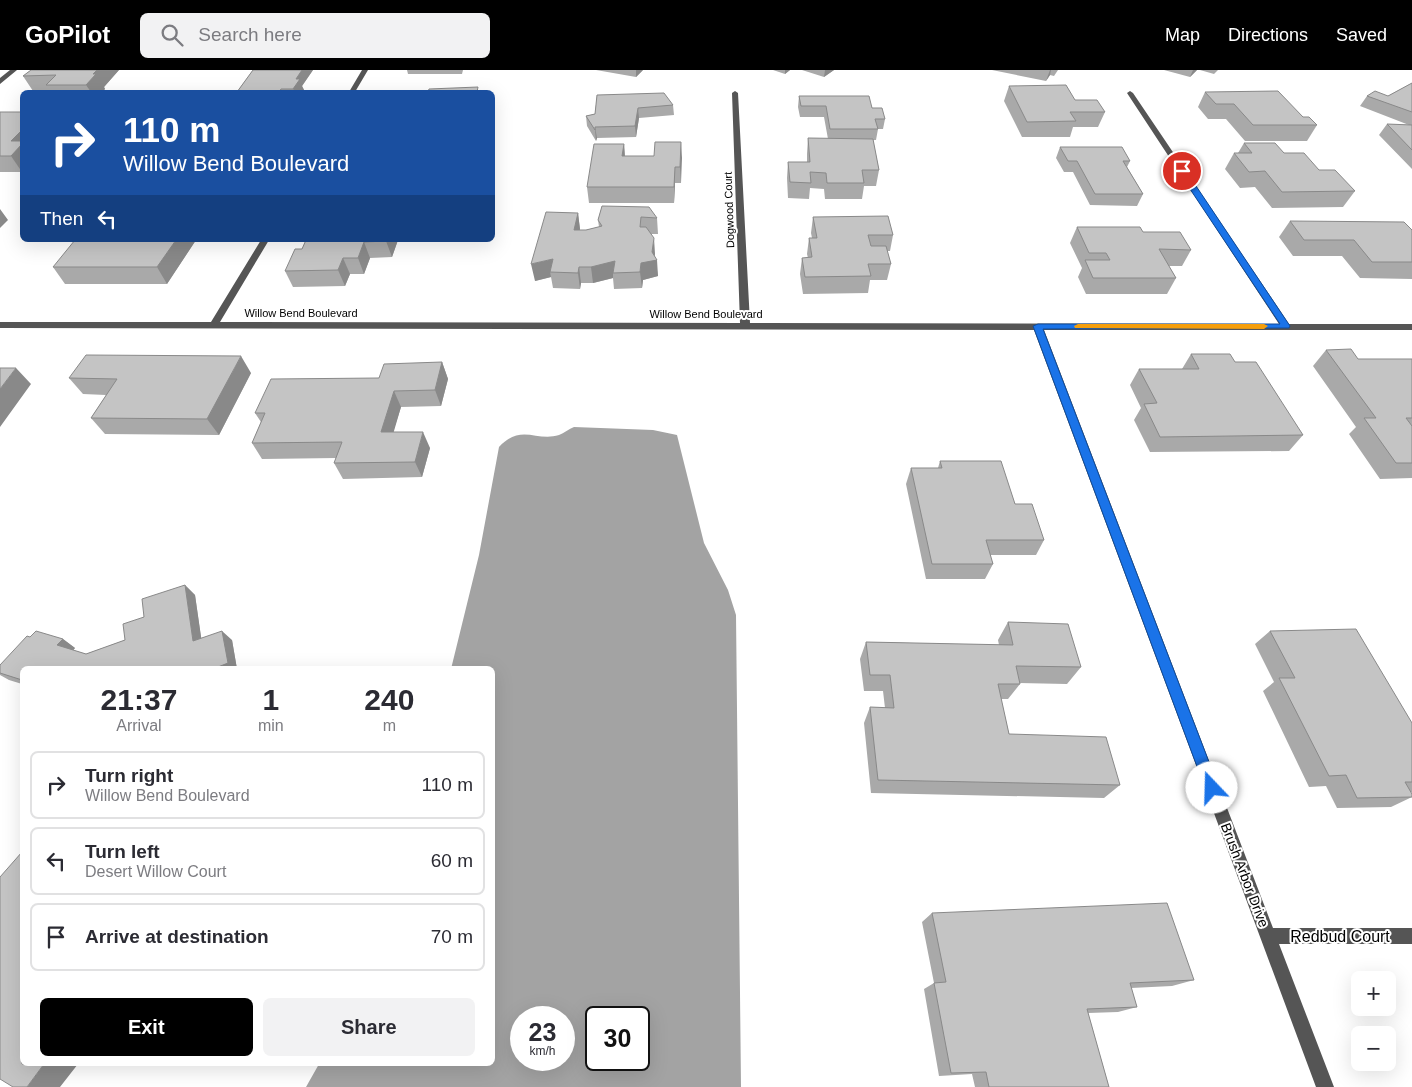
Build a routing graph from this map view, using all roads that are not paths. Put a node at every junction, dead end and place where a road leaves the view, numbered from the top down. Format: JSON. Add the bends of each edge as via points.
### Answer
{"nodes":[{"id":1,"x":14,"y":70,"type":"edge"},
{"id":2,"x":365,"y":70,"type":"edge"},
{"id":3,"x":0,"y":82,"type":"edge"},
{"id":4,"x":353,"y":90,"type":"edge"},
{"id":5,"x":735,"y":93,"type":"dead end"},
{"id":6,"x":1130,"y":93,"type":"dead end"},
{"id":7,"x":264,"y":242,"type":"edge"},
{"id":8,"x":0,"y":324,"type":"edge"},
{"id":9,"x":214,"y":325,"type":"junction"},
{"id":10,"x":745,"y":326,"type":"junction"},
{"id":11,"x":1038,"y":326,"type":"junction"},
{"id":12,"x":1286,"y":326,"type":"junction"},
{"id":13,"x":1412,"y":326,"type":"edge"},
{"id":14,"x":1268,"y":936,"type":"junction"},
{"id":15,"x":1412,"y":936,"type":"edge"},
{"id":16,"x":1325,"y":1087,"type":"edge"}],
"edges":[{"from":1,"to":3,"type":"street"},
{"from":2,"to":4,"type":"street"},
{"from":5,"to":10,"type":"street","name":"Dogwood Court"},
{"from":6,"to":12,"type":"street"},
{"from":7,"to":9,"type":"street"},
{"from":8,"to":9,"type":"street","name":"Willow Bend Boulevard"},
{"from":9,"to":10,"type":"street","name":"Willow Bend Boulevard"},
{"from":10,"to":11,"type":"street","name":"Willow Bend Boulevard"},
{"from":11,"to":12,"type":"street","name":"Willow Bend Boulevard"},
{"from":11,"to":14,"type":"street","name":"Brush Arbor Drive"},
{"from":12,"to":13,"type":"street","name":"Willow Bend Boulevard"},
{"from":14,"to":15,"type":"street","name":"Redbud Court"},
{"from":14,"to":16,"type":"street","name":"Brush Arbor Drive"}]}
